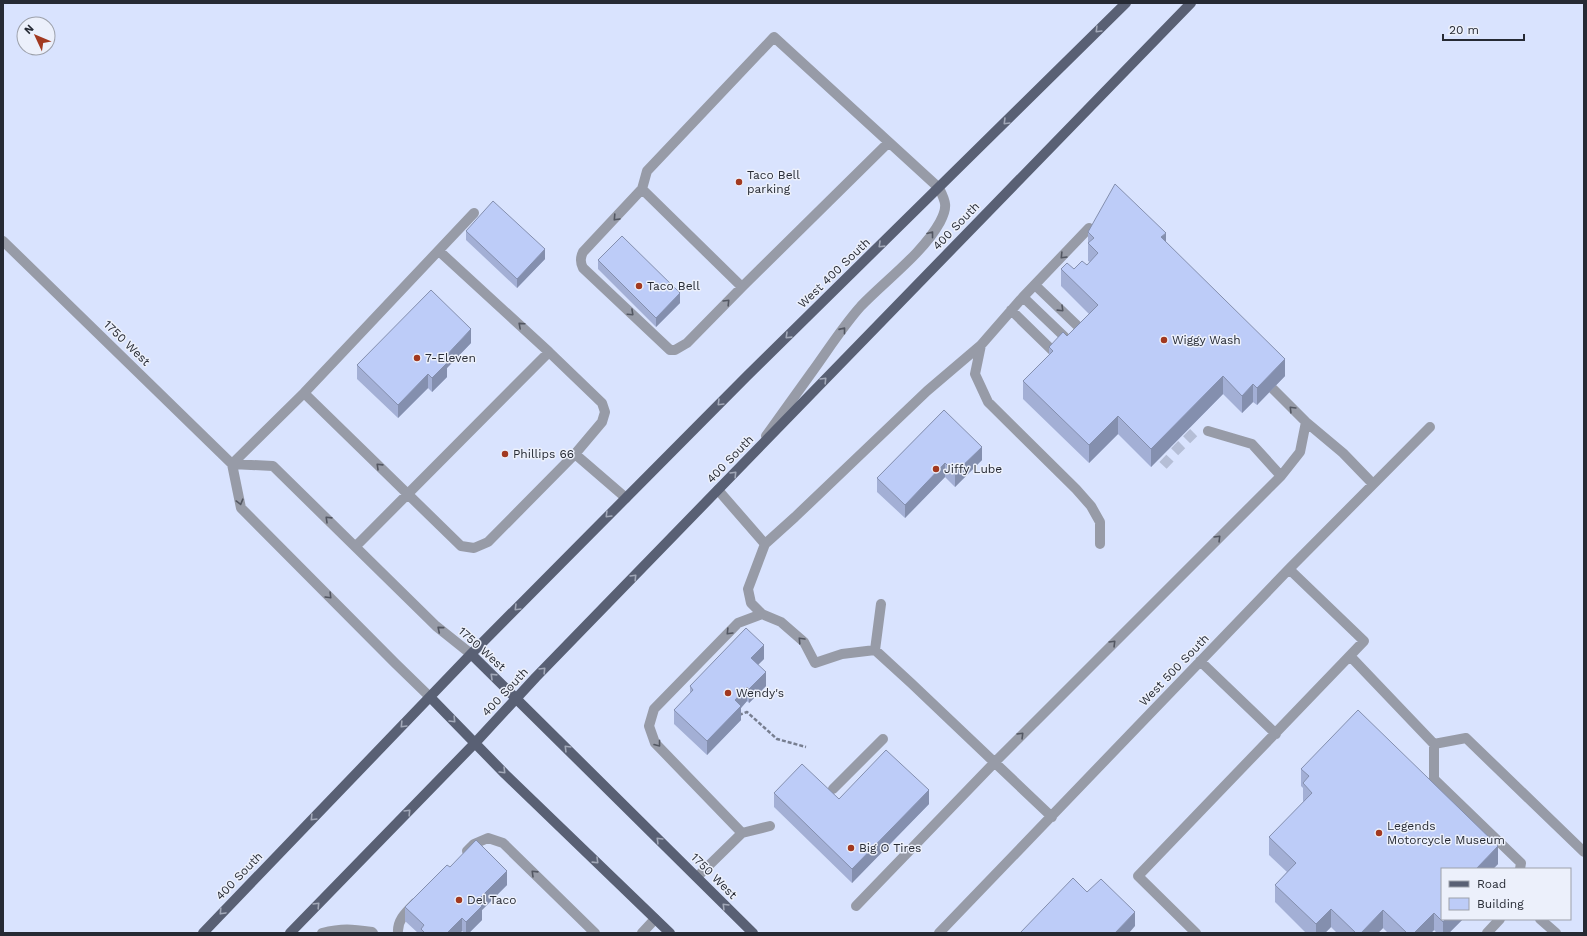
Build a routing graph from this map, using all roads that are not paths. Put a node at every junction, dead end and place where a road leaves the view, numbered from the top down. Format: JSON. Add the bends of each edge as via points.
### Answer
{"nodes":[{"id":1,"x":1126,"y":3,"type":"edge"},
{"id":2,"x":1191,"y":3,"type":"edge"},
{"id":3,"x":888,"y":143,"type":"junction"},
{"id":4,"x":939,"y":188,"type":"junction"},
{"id":5,"x":642,"y":189,"type":"junction"},
{"id":6,"x":474,"y":213,"type":"dead end"},
{"id":7,"x":1090,"y":228,"type":"edge"},
{"id":8,"x":3,"y":241,"type":"edge"},
{"id":9,"x":439,"y":251,"type":"junction"},
{"id":10,"x":1035,"y":285,"type":"junction"},
{"id":11,"x":742,"y":287,"type":"junction"},
{"id":12,"x":1023,"y":297,"type":"junction"},
{"id":13,"x":1011,"y":310,"type":"junction"},
{"id":14,"x":1086,"y":334,"type":"edge"},
{"id":15,"x":981,"y":345,"type":"junction"},
{"id":16,"x":1074,"y":346,"type":"edge"},
{"id":17,"x":549,"y":352,"type":"junction"},
{"id":18,"x":1057,"y":356,"type":"edge"},
{"id":19,"x":747,"y":376,"type":"joint"},
{"id":20,"x":1273,"y":389,"type":"edge"},
{"id":21,"x":304,"y":393,"type":"junction"},
{"id":22,"x":1306,"y":422,"type":"junction"},
{"id":23,"x":1430,"y":427,"type":"dead end"},
{"id":24,"x":1208,"y":431,"type":"dead end"},
{"id":25,"x":754,"y":452,"type":"junction"},
{"id":26,"x":575,"y":454,"type":"junction"},
{"id":27,"x":232,"y":464,"type":"junction"},
{"id":28,"x":1281,"y":476,"type":"junction"},
{"id":29,"x":1373,"y":484,"type":"junction"},
{"id":30,"x":718,"y":490,"type":"junction"},
{"id":31,"x":407,"y":493,"type":"junction"},
{"id":32,"x":626,"y":498,"type":"junction"},
{"id":33,"x":765,"y":544,"type":"junction"},
{"id":34,"x":1100,"y":544,"type":"dead end"},
{"id":35,"x":356,"y":546,"type":"junction"},
{"id":36,"x":1289,"y":568,"type":"junction"},
{"id":37,"x":881,"y":604,"type":"dead end"},
{"id":38,"x":762,"y":614,"type":"junction"},
{"id":39,"x":875,"y":650,"type":"junction"},
{"id":40,"x":470,"y":654,"type":"junction"},
{"id":41,"x":1350,"y":656,"type":"junction"},
{"id":42,"x":1200,"y":661,"type":"junction"},
{"id":43,"x":430,"y":697,"type":"junction"},
{"id":44,"x":516,"y":698,"type":"junction"},
{"id":45,"x":1276,"y":734,"type":"junction"},
{"id":46,"x":882,"y":739,"type":"dead end"},
{"id":47,"x":475,"y":743,"type":"junction"},
{"id":48,"x":1434,"y":744,"type":"junction"},
{"id":49,"x":994,"y":763,"type":"junction"},
{"id":50,"x":833,"y":790,"type":"dead end"},
{"id":51,"x":1052,"y":817,"type":"junction"},
{"id":52,"x":770,"y":826,"type":"dead end"},
{"id":53,"x":742,"y":833,"type":"junction"},
{"id":54,"x":1584,"y":852,"type":"edge"},
{"id":55,"x":458,"y":860,"type":"edge"},
{"id":56,"x":1520,"y":868,"type":"edge"},
{"id":57,"x":697,"y":877,"type":"junction"},
{"id":58,"x":420,"y":898,"type":"edge"},
{"id":59,"x":856,"y":906,"type":"dead end"},
{"id":60,"x":655,"y":919,"type":"junction"},
{"id":61,"x":1499,"y":920,"type":"edge"},
{"id":62,"x":1541,"y":920,"type":"edge"},
{"id":63,"x":373,"y":932,"type":"edge"},
{"id":64,"x":203,"y":933,"type":"edge"},
{"id":65,"x":290,"y":933,"type":"edge"},
{"id":66,"x":322,"y":933,"type":"edge"},
{"id":67,"x":398,"y":933,"type":"edge"},
{"id":68,"x":595,"y":933,"type":"edge"},
{"id":69,"x":642,"y":933,"type":"edge"},
{"id":70,"x":670,"y":933,"type":"edge"},
{"id":71,"x":753,"y":933,"type":"edge"},
{"id":72,"x":939,"y":933,"type":"edge"},
{"id":73,"x":1196,"y":933,"type":"edge"},
{"id":74,"x":1487,"y":933,"type":"edge"},
{"id":75,"x":1556,"y":933,"type":"edge"}],
"edges":[{"from":1,"to":4,"type":"main road","one_way":true},
{"from":25,"to":2,"type":"main road","name":"400 South","one_way":true},
{"from":3,"to":4,"type":"street"},
{"from":3,"to":5,"type":"street","via":[[774,37],[647,171]]},
{"from":3,"to":11,"type":"street"},
{"from":4,"to":19,"type":"main road","name":"West 400 South","one_way":true},
{"from":25,"to":4,"type":"street","one_way":true,"via":[[861,307],[917,251],[939,223],[946,203]]},
{"from":5,"to":11,"type":"street"},
{"from":5,"to":11,"type":"street","one_way":true,"via":[[583,252],[583,268],[670,350],[686,343]]},
{"from":6,"to":9,"type":"street"},
{"from":7,"to":10,"type":"street","one_way":true},
{"from":8,"to":27,"type":"street","name":"1750 West"},
{"from":17,"to":9,"type":"street","one_way":true},
{"from":9,"to":21,"type":"street"},
{"from":10,"to":12,"type":"street"},
{"from":10,"to":14,"type":"street","one_way":true},
{"from":12,"to":13,"type":"street"},
{"from":12,"to":16,"type":"street"},
{"from":13,"to":15,"type":"street"},
{"from":13,"to":18,"type":"street"},
{"from":15,"to":33,"type":"street","via":[[927,391]]},
{"from":15,"to":34,"type":"street","via":[[975,374],[988,402],[1091,506],[1100,522]]},
{"from":17,"to":26,"type":"street","via":[[602,403],[605,412],[602,422]]},
{"from":17,"to":31,"type":"street"},
{"from":19,"to":32,"type":"main road","name":"400 South","one_way":true},
{"from":22,"to":20,"type":"street","one_way":true},
{"from":21,"to":27,"type":"street"},
{"from":31,"to":21,"type":"street","one_way":true},
{"from":22,"to":28,"type":"street","via":[[1300,452]]},
{"from":22,"to":29,"type":"street","via":[[1343,452]]},
{"from":23,"to":29,"type":"street","name":"West 500 South"},
{"from":24,"to":28,"type":"street","via":[[1252,444]]},
{"from":30,"to":25,"type":"main road","name":"400 South","one_way":true},
{"from":26,"to":31,"type":"street","via":[[488,542],[474,548],[461,546]]},
{"from":26,"to":32,"type":"street"},
{"from":35,"to":27,"type":"street","name":"1750 West","one_way":true,"via":[[274,466]]},
{"from":27,"to":43,"type":"street","one_way":true,"via":[[241,508]]},
{"from":49,"to":28,"type":"street","one_way":true},
{"from":29,"to":36,"type":"street","name":"West 500 South"},
{"from":30,"to":33,"type":"street"},
{"from":44,"to":30,"type":"main road","name":"400 South","one_way":true},
{"from":31,"to":35,"type":"street"},
{"from":32,"to":40,"type":"main road","name":"400 South","one_way":true},
{"from":33,"to":38,"type":"street","via":[[748,589],[751,603]]},
{"from":40,"to":35,"type":"street","name":"1750 West","one_way":true,"via":[[436,626]]},
{"from":36,"to":41,"type":"street","via":[[1364,641]]},
{"from":36,"to":42,"type":"street","name":"West 500 South"},
{"from":37,"to":39,"type":"street"},
{"from":39,"to":38,"type":"street","one_way":true,"via":[[842,654],[815,663],[804,642],[781,622]]},
{"from":38,"to":53,"type":"street","one_way":true,"via":[[738,623],[654,709],[649,726],[655,743]]},
{"from":39,"to":49,"type":"street"},
{"from":40,"to":43,"type":"main road","name":"400 South"},
{"from":44,"to":40,"type":"main road","name":"1750 West","one_way":true},
{"from":41,"to":45,"type":"street"},
{"from":41,"to":48,"type":"street"},
{"from":42,"to":45,"type":"street"},
{"from":42,"to":51,"type":"street","name":"West 500 South"},
{"from":43,"to":47,"type":"main road","one_way":true},
{"from":43,"to":64,"type":"main road","name":"400 South","one_way":true},
{"from":44,"to":47,"type":"main road","name":"400 South"},
{"from":57,"to":44,"type":"main road","name":"1750 West","one_way":true},
{"from":45,"to":73,"type":"street","via":[[1138,876]]},
{"from":46,"to":50,"type":"street"},
{"from":47,"to":60,"type":"main road","one_way":true},
{"from":65,"to":47,"type":"main road","name":"400 South","one_way":true},
{"from":48,"to":54,"type":"street","via":[[1466,738]]},
{"from":48,"to":56,"type":"street","via":[[1434,779],[1521,864]]},
{"from":49,"to":51,"type":"street"},
{"from":49,"to":59,"type":"street"},
{"from":51,"to":72,"type":"street","name":"West 500 South"},
{"from":52,"to":53,"type":"street"},
{"from":53,"to":57,"type":"street"},
{"from":68,"to":55,"type":"street","one_way":true,"via":[[503,843],[488,838],[474,844]]},
{"from":71,"to":57,"type":"main road","name":"1750 West","one_way":true},
{"from":58,"to":67,"type":"street","via":[[404,914],[398,925]]},
{"from":60,"to":69,"type":"street"},
{"from":60,"to":70,"type":"main road"},
{"from":61,"to":74,"type":"street"},
{"from":62,"to":75,"type":"street"},
{"from":63,"to":66,"type":"street","via":[[340,928]]}]}
